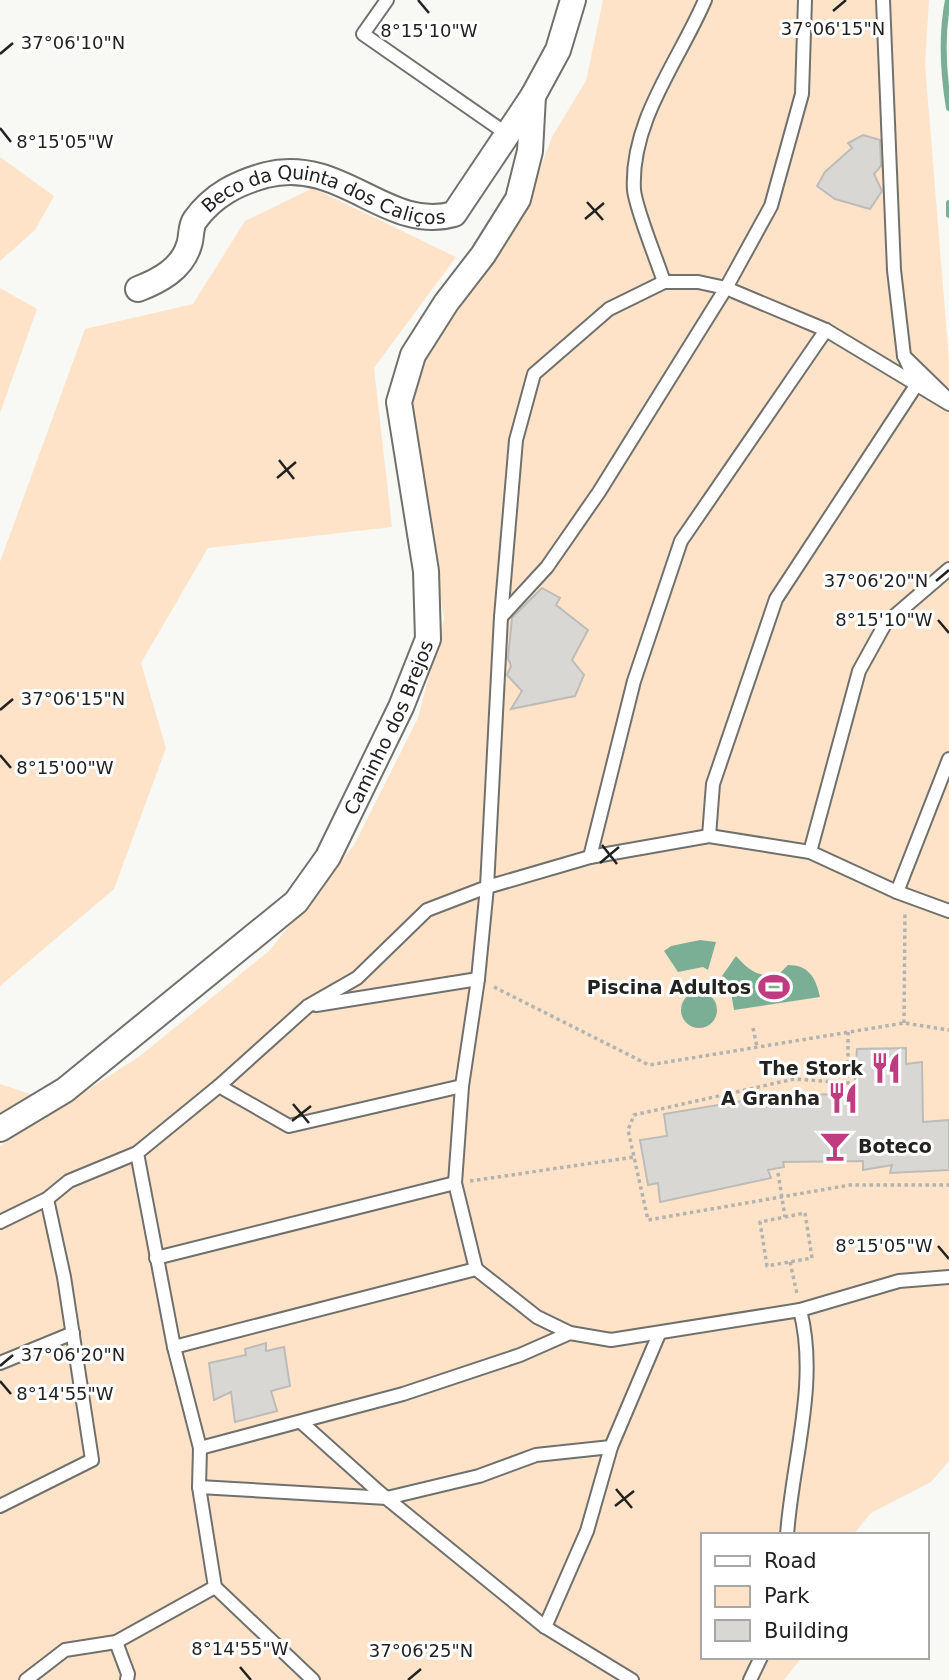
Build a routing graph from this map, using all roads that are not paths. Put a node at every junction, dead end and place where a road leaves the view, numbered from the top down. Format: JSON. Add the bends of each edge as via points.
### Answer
{"nodes":[{"id":1,"x":387,"y":0,"type":"edge"},
{"id":2,"x":573,"y":0,"type":"edge"},
{"id":3,"x":705,"y":0,"type":"edge"},
{"id":4,"x":805,"y":0,"type":"edge"},
{"id":5,"x":883,"y":0,"type":"edge"},
{"id":6,"x":533,"y":96,"type":"junction"},
{"id":7,"x":507,"y":134,"type":"junction"},
{"id":8,"x":664,"y":282,"type":"junction"},
{"id":9,"x":726,"y":288,"type":"junction"},
{"id":10,"x":138,"y":289,"type":"dead end"},
{"id":11,"x":826,"y":330,"type":"junction"},
{"id":12,"x":904,"y":356,"type":"junction"},
{"id":13,"x":917,"y":384,"type":"junction"},
{"id":14,"x":949,"y":402,"type":"edge"},
{"id":15,"x":949,"y":569,"type":"edge"},
{"id":16,"x":501,"y":617,"type":"junction"},
{"id":17,"x":949,"y":759,"type":"edge"},
{"id":18,"x":709,"y":836,"type":"junction"},
{"id":19,"x":810,"y":852,"type":"junction"},
{"id":20,"x":590,"y":857,"type":"junction"},
{"id":21,"x":487,"y":887,"type":"junction"},
{"id":22,"x":901,"y":893,"type":"junction"},
{"id":23,"x":949,"y":911,"type":"edge"},
{"id":24,"x":478,"y":979,"type":"junction"},
{"id":25,"x":308,"y":1006,"type":"junction"},
{"id":26,"x":219,"y":1086,"type":"junction"},
{"id":27,"x":462,"y":1086,"type":"junction"},
{"id":28,"x":0,"y":1129,"type":"edge"},
{"id":29,"x":137,"y":1153,"type":"junction"},
{"id":30,"x":455,"y":1183,"type":"junction"},
{"id":31,"x":47,"y":1199,"type":"junction"},
{"id":32,"x":0,"y":1222,"type":"edge"},
{"id":33,"x":156,"y":1258,"type":"junction"},
{"id":34,"x":476,"y":1269,"type":"junction"},
{"id":35,"x":949,"y":1277,"type":"edge"},
{"id":36,"x":800,"y":1310,"type":"junction"},
{"id":37,"x":570,"y":1333,"type":"junction"},
{"id":38,"x":73,"y":1334,"type":"junction"},
{"id":39,"x":659,"y":1334,"type":"junction"},
{"id":40,"x":174,"y":1347,"type":"junction"},
{"id":41,"x":0,"y":1363,"type":"edge"},
{"id":42,"x":301,"y":1422,"type":"junction"},
{"id":43,"x":611,"y":1447,"type":"junction"},
{"id":44,"x":200,"y":1448,"type":"junction"},
{"id":45,"x":199,"y":1487,"type":"junction"},
{"id":46,"x":387,"y":1498,"type":"junction"},
{"id":47,"x":0,"y":1506,"type":"edge"},
{"id":48,"x":787,"y":1533,"type":"edge"},
{"id":49,"x":215,"y":1587,"type":"junction"},
{"id":50,"x":545,"y":1627,"type":"junction"},
{"id":51,"x":116,"y":1642,"type":"junction"},
{"id":52,"x":760,"y":1659,"type":"edge"},
{"id":53,"x":26,"y":1680,"type":"edge"},
{"id":54,"x":127,"y":1680,"type":"edge"},
{"id":55,"x":313,"y":1680,"type":"edge"},
{"id":56,"x":632,"y":1680,"type":"edge"},
{"id":57,"x":750,"y":1680,"type":"edge"}],
"edges":[{"from":1,"to":7,"type":"lane","via":[[363,34]]},
{"from":2,"to":6,"type":"street","name":"Caminho dos Brejos","via":[[558,50]]},
{"from":3,"to":8,"type":"lane","via":[[646,117],[636,156],[634,192]]},
{"from":4,"to":9,"type":"lane","via":[[799,107],[771,206]]},
{"from":5,"to":12,"type":"lane","via":[[894,270]]},
{"from":6,"to":7,"type":"street","name":"Beco da Quinta dos Caliços"},
{"from":6,"to":28,"type":"street","name":"Caminho dos Brejos","via":[[530,151],[518,199],[413,355],[399,402],[426,571],[428,639],[401,707],[328,857],[296,902],[65,1090]]},
{"from":7,"to":10,"type":"street","name":"Beco da Quinta dos Caliços","via":[[454,215],[435,220],[414,217],[330,177],[301,171],[267,175],[226,189],[194,222],[189,248],[173,270],[161,281]]},
{"from":8,"to":9,"type":"lane"},
{"from":8,"to":16,"type":"lane","via":[[609,309],[534,374],[516,440]]},
{"from":9,"to":11,"type":"lane"},
{"from":9,"to":16,"type":"lane","via":[[599,492],[547,566]]},
{"from":11,"to":13,"type":"lane"},
{"from":11,"to":20,"type":"lane","via":[[681,541],[634,681]]},
{"from":12,"to":13,"type":"lane"},
{"from":12,"to":14,"type":"lane"},
{"from":13,"to":14,"type":"lane"},
{"from":13,"to":18,"type":"lane","via":[[776,599],[713,784]]},
{"from":15,"to":19,"type":"lane","via":[[885,624],[859,671]]},
{"from":16,"to":21,"type":"lane"},
{"from":17,"to":22,"type":"lane"},
{"from":18,"to":19,"type":"lane"},
{"from":18,"to":20,"type":"lane"},
{"from":19,"to":22,"type":"lane"},
{"from":20,"to":21,"type":"lane"},
{"from":21,"to":24,"type":"lane"},
{"from":21,"to":25,"type":"lane","via":[[427,910],[356,978]]},
{"from":22,"to":23,"type":"lane"},
{"from":24,"to":25,"type":"lane"},
{"from":24,"to":27,"type":"lane"},
{"from":25,"to":26,"type":"lane"},
{"from":26,"to":27,"type":"lane","via":[[289,1126]]},
{"from":26,"to":29,"type":"lane"},
{"from":27,"to":30,"type":"lane"},
{"from":29,"to":31,"type":"lane","via":[[69,1181]]},
{"from":29,"to":33,"type":"lane"},
{"from":30,"to":33,"type":"lane"},
{"from":30,"to":34,"type":"lane"},
{"from":31,"to":32,"type":"lane"},
{"from":31,"to":38,"type":"lane"},
{"from":33,"to":40,"type":"lane"},
{"from":34,"to":37,"type":"lane","via":[[537,1317]]},
{"from":34,"to":40,"type":"lane"},
{"from":35,"to":36,"type":"lane","via":[[899,1281]]},
{"from":36,"to":39,"type":"lane"},
{"from":36,"to":48,"type":"lane","via":[[807,1337],[805,1382]]},
{"from":37,"to":39,"type":"lane","via":[[611,1340]]},
{"from":37,"to":42,"type":"lane","via":[[520,1355],[403,1394]]},
{"from":38,"to":41,"type":"lane"},
{"from":38,"to":47,"type":"lane","via":[[92,1461]]},
{"from":39,"to":43,"type":"lane"},
{"from":40,"to":44,"type":"lane"},
{"from":42,"to":44,"type":"lane"},
{"from":42,"to":46,"type":"lane"},
{"from":43,"to":46,"type":"lane","via":[[536,1455],[479,1476]]},
{"from":43,"to":50,"type":"lane","via":[[587,1531]]},
{"from":44,"to":45,"type":"lane"},
{"from":45,"to":46,"type":"lane"},
{"from":45,"to":49,"type":"lane"},
{"from":46,"to":50,"type":"lane"},
{"from":49,"to":51,"type":"lane"},
{"from":49,"to":55,"type":"lane"},
{"from":50,"to":56,"type":"lane"},
{"from":51,"to":53,"type":"lane","via":[[65,1650]]},
{"from":51,"to":54,"type":"lane"},
{"from":52,"to":57,"type":"lane"}]}
